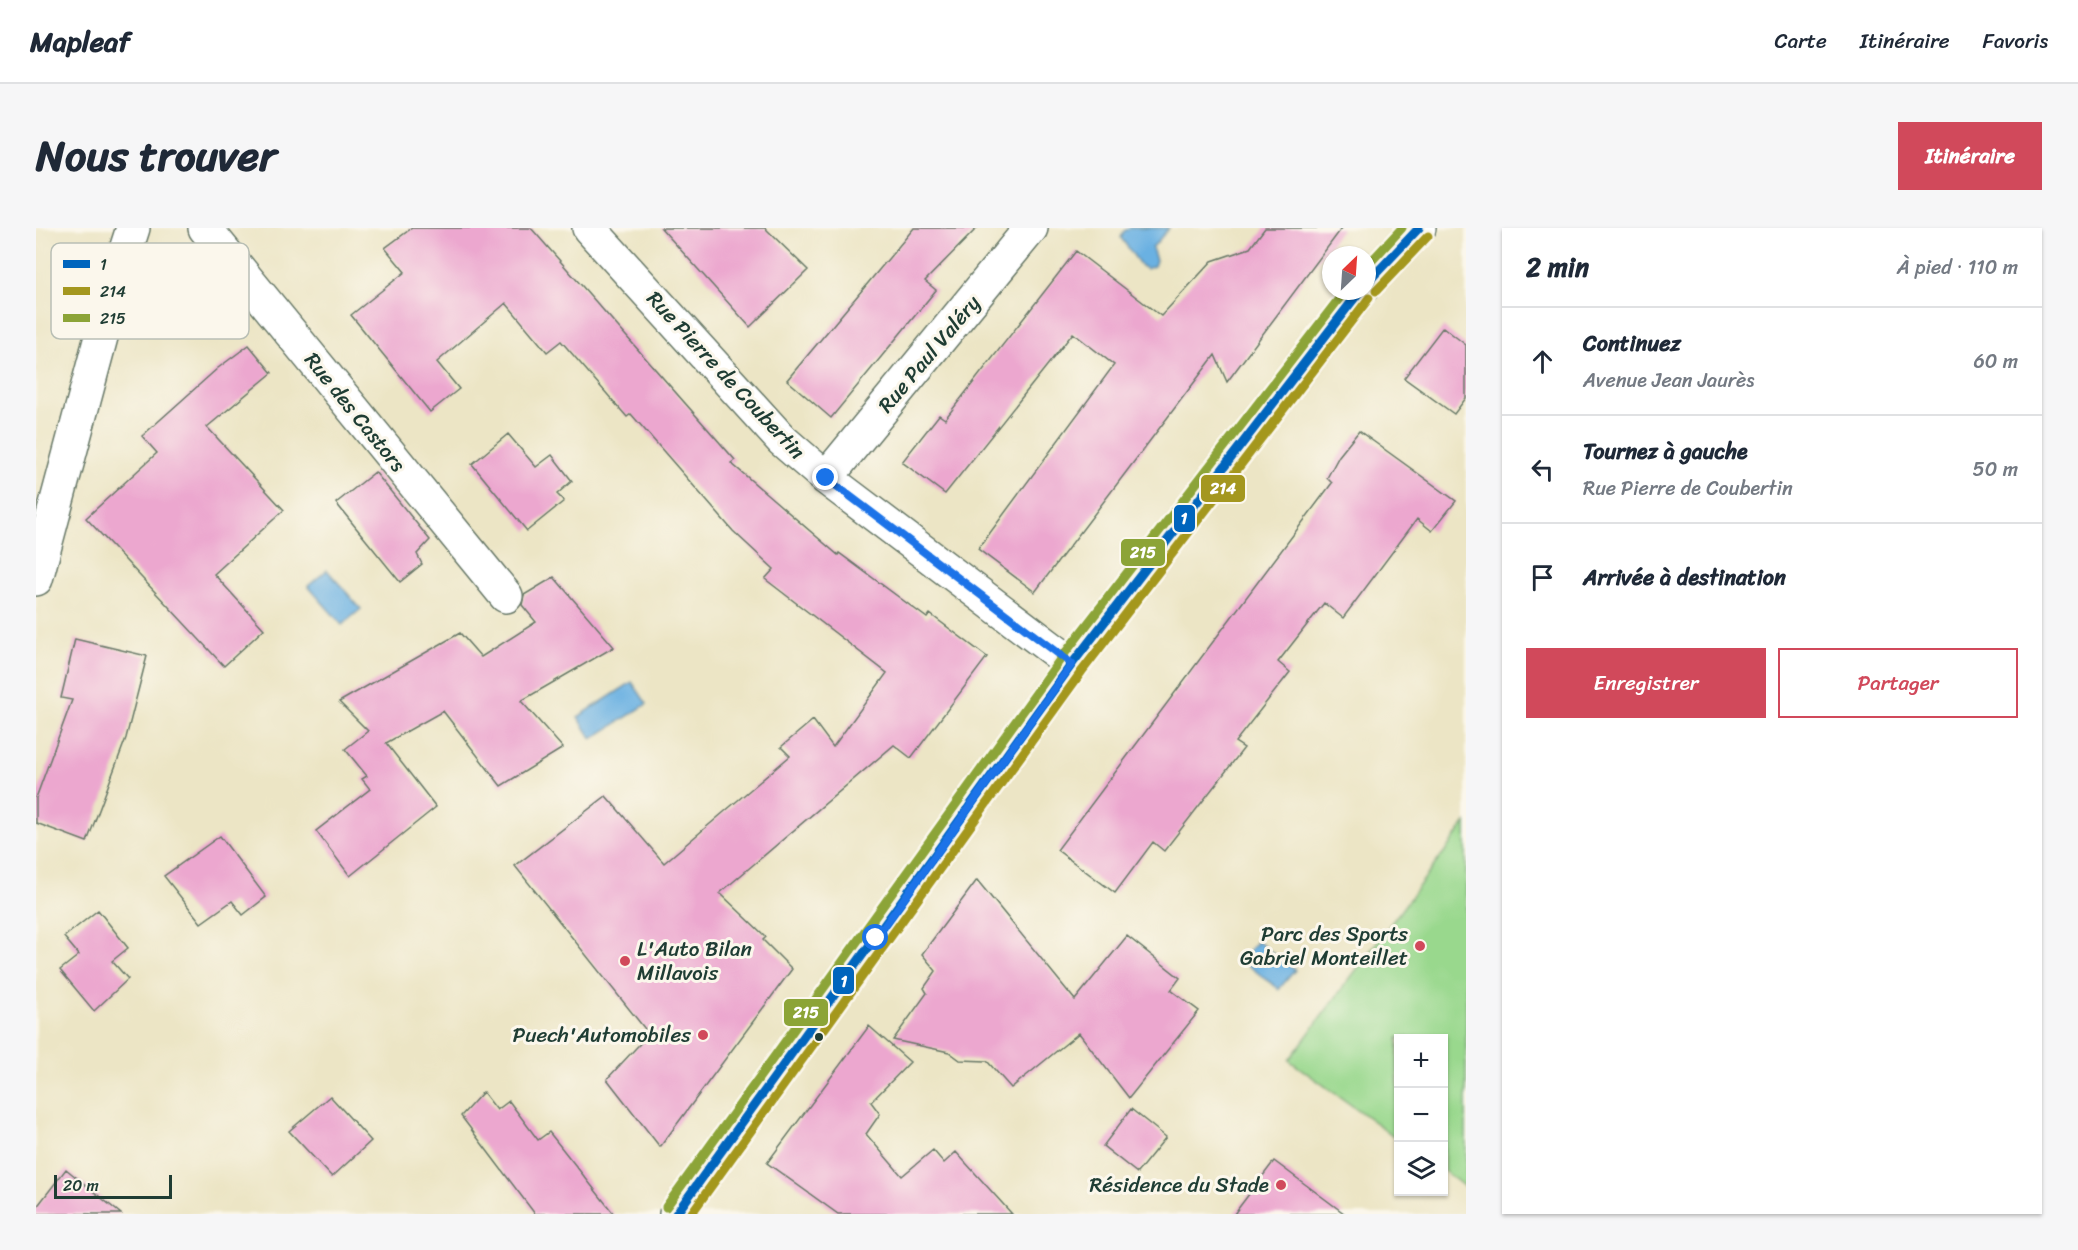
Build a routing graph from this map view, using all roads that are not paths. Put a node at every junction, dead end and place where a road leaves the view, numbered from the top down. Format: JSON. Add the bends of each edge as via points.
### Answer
{"nodes":[{"id":1,"x":133,"y":228,"type":"edge"},
{"id":2,"x":205,"y":228,"type":"edge"},
{"id":3,"x":589,"y":228,"type":"edge"},
{"id":4,"x":1031,"y":228,"type":"edge"},
{"id":5,"x":1419,"y":228,"type":"edge"},
{"id":6,"x":128,"y":243,"type":"edge"},
{"id":7,"x":217,"y":243,"type":"edge"},
{"id":8,"x":1376,"y":273,"type":"edge"},
{"id":9,"x":249,"y":282,"type":"edge"},
{"id":10,"x":1353,"y":300,"type":"edge"},
{"id":11,"x":100,"y":339,"type":"edge"},
{"id":12,"x":826,"y":478,"type":"junction"},
{"id":13,"x":36,"y":579,"type":"edge"},
{"id":14,"x":506,"y":596,"type":"dead end"},
{"id":15,"x":1072,"y":664,"type":"junction"},
{"id":16,"x":676,"y":1214,"type":"edge"}],
"edges":[{"from":1,"to":6,"type":"street"},
{"from":2,"to":7,"type":"street","name":"Rue des Castors"},
{"from":3,"to":12,"type":"street","name":"Rue Pierre de Coubertin","via":[[782,440]]},
{"from":4,"to":12,"type":"street","name":"Rue Paul Valéry"},
{"from":5,"to":8,"type":"street"},
{"from":9,"to":14,"type":"street","name":"Rue des Castors"},
{"from":10,"to":15,"type":"street"},
{"from":11,"to":13,"type":"street"},
{"from":12,"to":15,"type":"street","name":"Rue Pierre de Coubertin"},
{"from":15,"to":16,"type":"street"}]}
